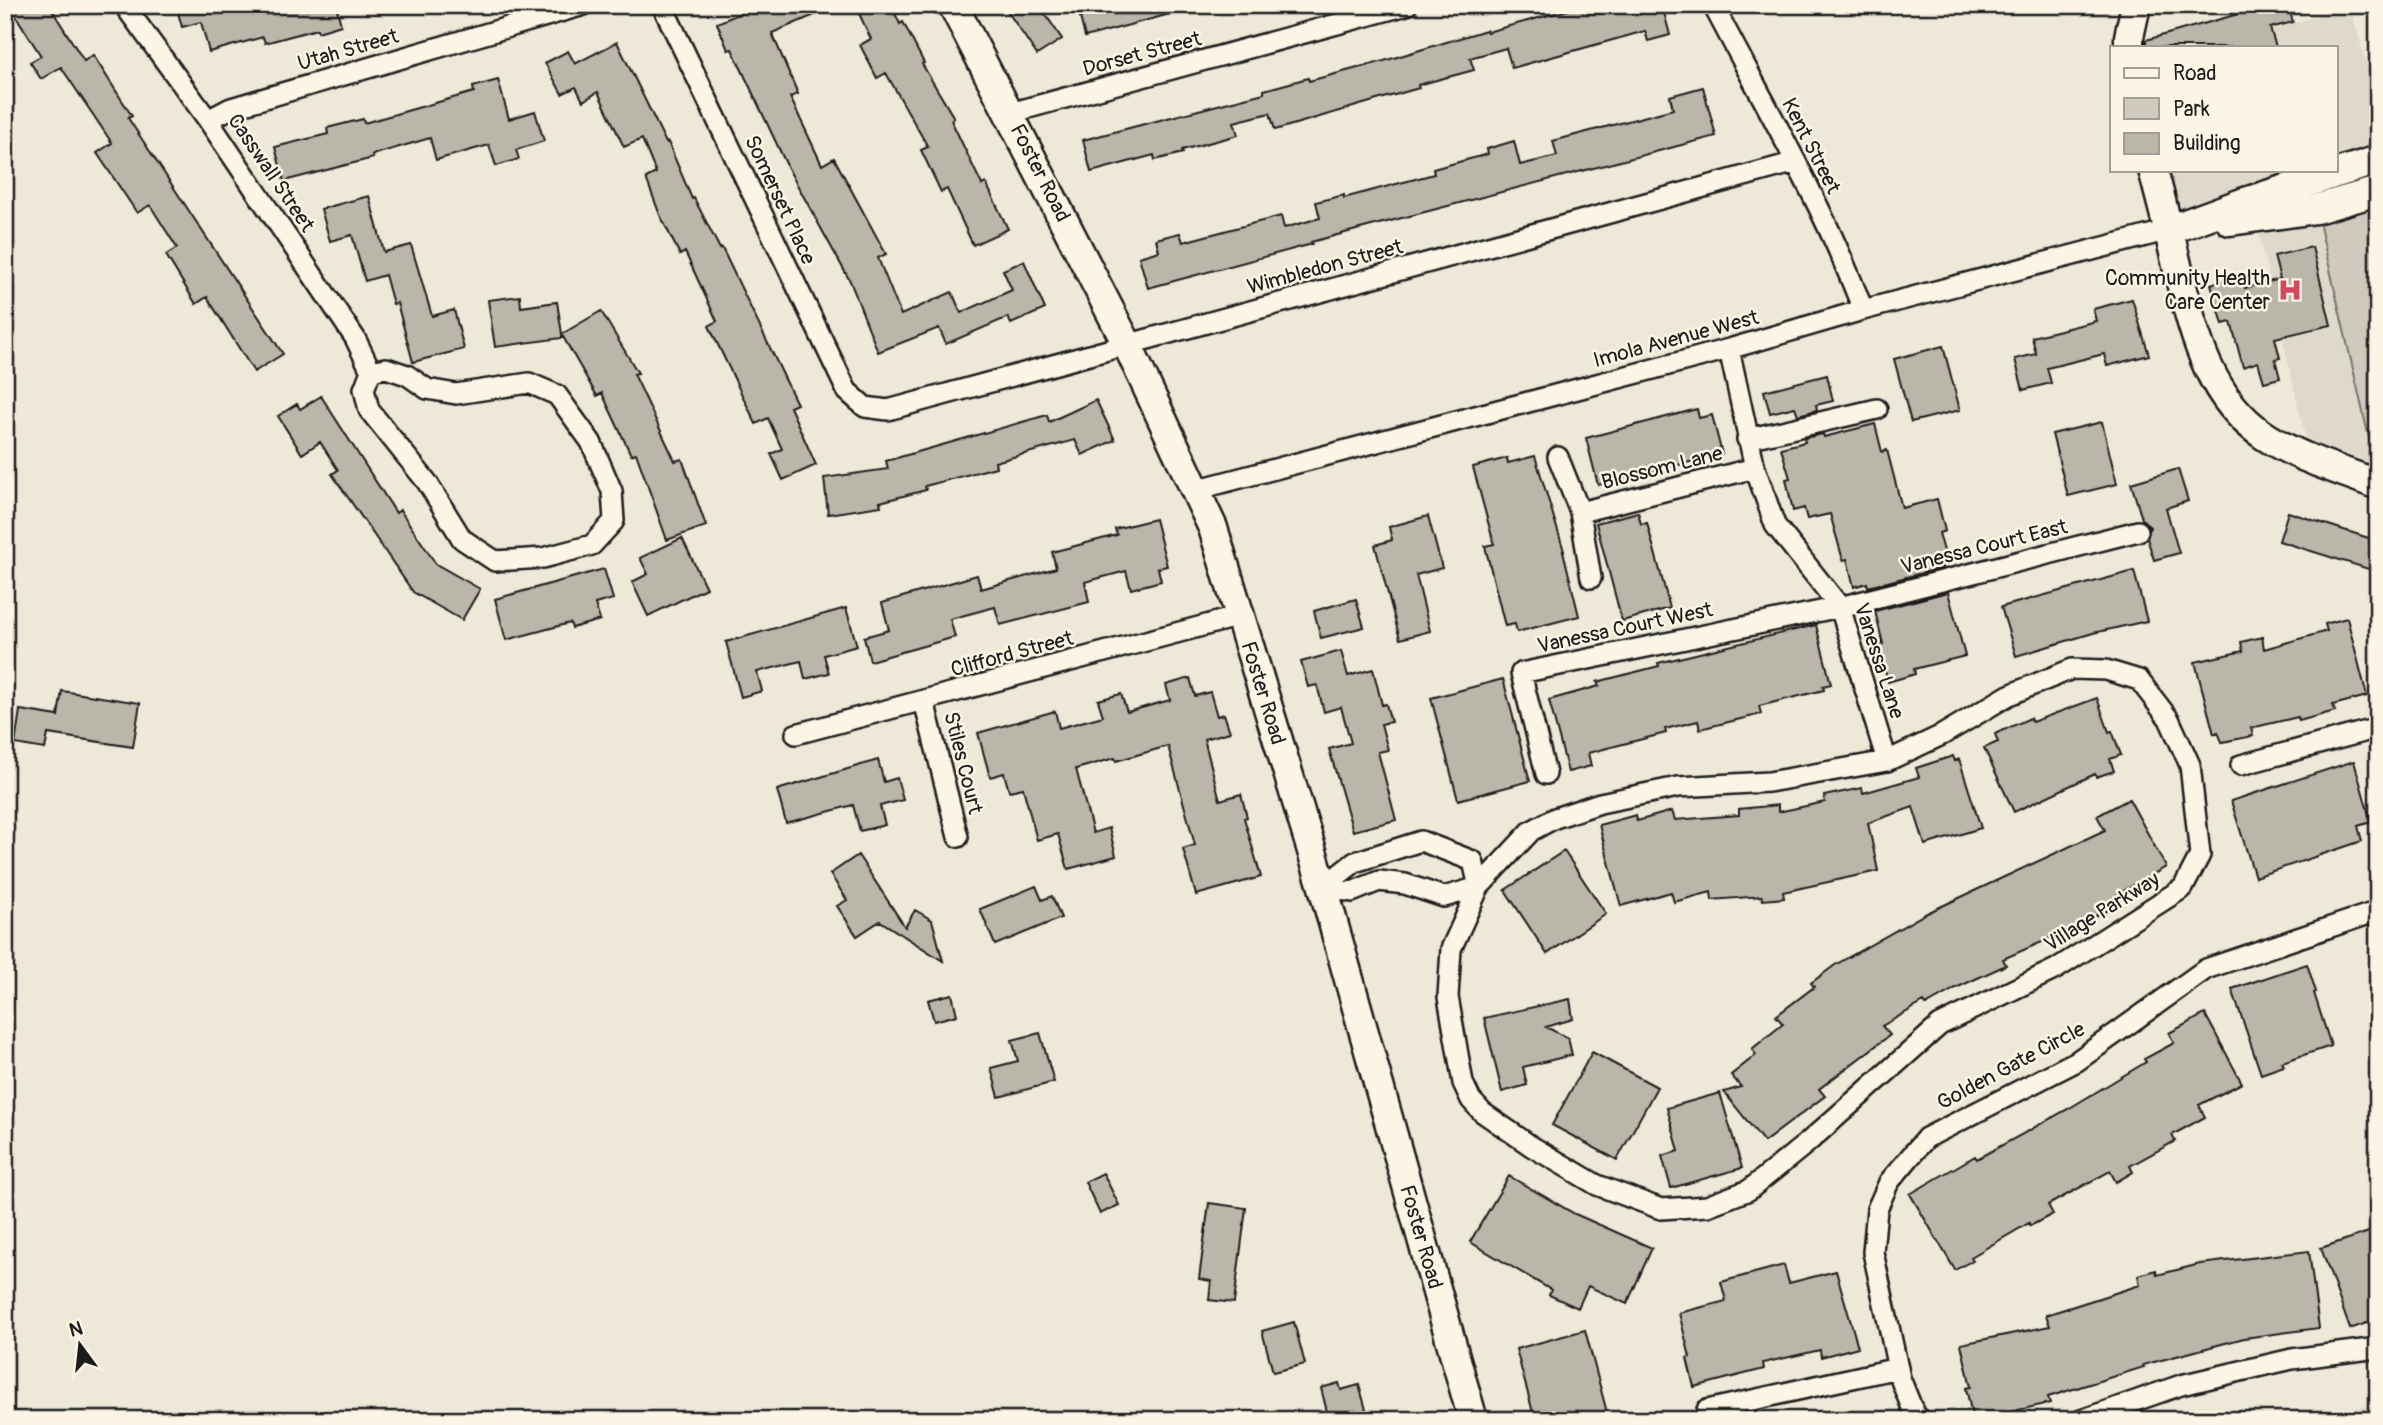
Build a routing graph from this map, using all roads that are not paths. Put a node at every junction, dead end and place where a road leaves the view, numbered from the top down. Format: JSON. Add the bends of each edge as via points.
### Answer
{"nodes":[{"id":1,"x":124,"y":5,"type":"edge"},
{"id":2,"x":584,"y":5,"type":"edge"},
{"id":3,"x":662,"y":5,"type":"edge"},
{"id":4,"x":953,"y":5,"type":"edge"},
{"id":5,"x":1407,"y":5,"type":"edge"},
{"id":6,"x":1713,"y":5,"type":"edge"},
{"id":7,"x":2136,"y":5,"type":"edge"},
{"id":8,"x":2129,"y":46,"type":"edge"},
{"id":9,"x":1010,"y":113,"type":"junction"},
{"id":10,"x":208,"y":120,"type":"junction"},
{"id":11,"x":2378,"y":160,"type":"edge"},
{"id":12,"x":1796,"y":162,"type":"junction"},
{"id":13,"x":2154,"y":172,"type":"edge"},
{"id":14,"x":2378,"y":191,"type":"edge"},
{"id":15,"x":2169,"y":230,"type":"junction"},
{"id":16,"x":1863,"y":310,"type":"junction"},
{"id":17,"x":1127,"y":344,"type":"junction"},
{"id":18,"x":1729,"y":349,"type":"junction"},
{"id":19,"x":371,"y":371,"type":"junction"},
{"id":20,"x":865,"y":407,"type":"joint"},
{"id":21,"x":1877,"y":409,"type":"dead end"},
{"id":22,"x":1747,"y":439,"type":"junction"},
{"id":23,"x":1558,"y":457,"type":"dead end"},
{"id":24,"x":1755,"y":468,"type":"junction"},
{"id":25,"x":2378,"y":485,"type":"edge"},
{"id":26,"x":1195,"y":489,"type":"junction"},
{"id":27,"x":1580,"y":512,"type":"junction"},
{"id":28,"x":2138,"y":531,"type":"dead end"},
{"id":29,"x":1591,"y":578,"type":"dead end"},
{"id":30,"x":1840,"y":607,"type":"junction"},
{"id":31,"x":1240,"y":616,"type":"junction"},
{"id":32,"x":924,"y":701,"type":"junction"},
{"id":33,"x":2378,"y":728,"type":"edge"},
{"id":34,"x":796,"y":734,"type":"dead end"},
{"id":35,"x":1887,"y":761,"type":"junction"},
{"id":36,"x":2241,"y":765,"type":"dead end"},
{"id":37,"x":1546,"y":774,"type":"dead end"},
{"id":38,"x":958,"y":836,"type":"dead end"},
{"id":39,"x":1323,"y":887,"type":"junction"},
{"id":40,"x":1479,"y":887,"type":"junction"},
{"id":41,"x":2378,"y":911,"type":"edge"},
{"id":42,"x":2378,"y":1348,"type":"edge"},
{"id":43,"x":1898,"y":1368,"type":"junction"},
{"id":44,"x":1707,"y":1410,"type":"dead end"},
{"id":45,"x":1473,"y":1420,"type":"edge"},
{"id":46,"x":1921,"y":1420,"type":"edge"},
{"id":47,"x":2081,"y":1420,"type":"edge"}],
"edges":[{"from":1,"to":10,"type":"street","name":"Casswall Street"},
{"from":2,"to":10,"type":"street","name":"Utah Street","via":[[232,108]]},
{"from":3,"to":20,"type":"street","name":"Somerset Place","via":[[837,373],[847,391]]},
{"from":4,"to":9,"type":"street","name":"Foster Road"},
{"from":5,"to":9,"type":"street","name":"Dorset Street"},
{"from":6,"to":12,"type":"street","name":"Kent Street"},
{"from":7,"to":8,"type":"street"},
{"from":9,"to":17,"type":"street","name":"Foster Road"},
{"from":10,"to":19,"type":"street","name":"Casswall Street","via":[[355,338]]},
{"from":11,"to":15,"type":"street"},
{"from":12,"to":16,"type":"street","name":"Kent Street"},
{"from":12,"to":17,"type":"street","name":"Wimbledon Street"},
{"from":13,"to":15,"type":"street"},
{"from":14,"to":15,"type":"street","via":[[2316,209]]},
{"from":15,"to":16,"type":"street","name":"Imola Avenue West"},
{"from":15,"to":25,"type":"street","via":[[2193,331],[2230,405],[2264,435]]},
{"from":16,"to":18,"type":"street","name":"Imola Avenue West"},
{"from":17,"to":20,"type":"street","name":"Wimbledon Street","via":[[888,410]]},
{"from":17,"to":26,"type":"street","name":"Foster Road"},
{"from":18,"to":22,"type":"street","name":"Vanessa Lane"},
{"from":18,"to":26,"type":"street","name":"Imola Avenue West"},
{"from":19,"to":19,"type":"street","via":[[364,389],[369,410],[427,482],[462,540],[495,561],[543,558],[592,545],[614,521],[612,491],[591,442],[557,395],[529,383],[456,394],[427,389],[407,374],[386,368]]},
{"from":21,"to":22,"type":"street"},
{"from":22,"to":24,"type":"street","name":"Vanessa Lane"},
{"from":23,"to":27,"type":"street"},
{"from":24,"to":27,"type":"street","name":"Blossom Lane"},
{"from":24,"to":30,"type":"street","name":"Vanessa Lane","via":[[1775,525]]},
{"from":26,"to":31,"type":"street","name":"Foster Road","via":[[1213,528]]},
{"from":27,"to":29,"type":"street"},
{"from":28,"to":30,"type":"street","name":"Vanessa Court East"},
{"from":30,"to":35,"type":"street","name":"Vanessa Lane"},
{"from":30,"to":37,"type":"street","name":"Vanessa Court West","via":[[1521,673]]},
{"from":31,"to":32,"type":"street","name":"Clifford Street"},
{"from":31,"to":39,"type":"street","name":"Foster Road"},
{"from":32,"to":34,"type":"street","name":"Clifford Street"},
{"from":32,"to":38,"type":"street","name":"Stiles Court"},
{"from":33,"to":36,"type":"street"},
{"from":35,"to":40,"type":"street","name":"Village Parkway","via":[[1769,782],[1678,787],[1600,803],[1531,831]]},
{"from":35,"to":40,"type":"street","name":"Village Parkway","via":[[2009,695],[2072,668],[2106,670],[2139,680],[2169,719],[2190,765],[2200,855],[2183,888],[2056,969],[1940,1025],[1749,1190],[1707,1206],[1661,1209],[1597,1185],[1531,1146],[1471,1100],[1463,1083],[1448,997],[1451,949]]},
{"from":39,"to":40,"type":"street","via":[[1352,892],[1379,881],[1444,897]]},
{"from":39,"to":40,"type":"street","via":[[1355,862],[1421,841],[1473,861]]},
{"from":39,"to":45,"type":"street","name":"Foster Road"},
{"from":41,"to":43,"type":"street","name":"Golden Gate Circle","via":[[2206,968],[2077,1061],[1926,1138],[1889,1182],[1877,1209],[1873,1252]]},
{"from":42,"to":47,"type":"street","via":[[2292,1359],[2181,1385]]},
{"from":43,"to":44,"type":"street"},
{"from":43,"to":46,"type":"street","name":"Golden Gate Circle","via":[[1914,1413]]}]}
